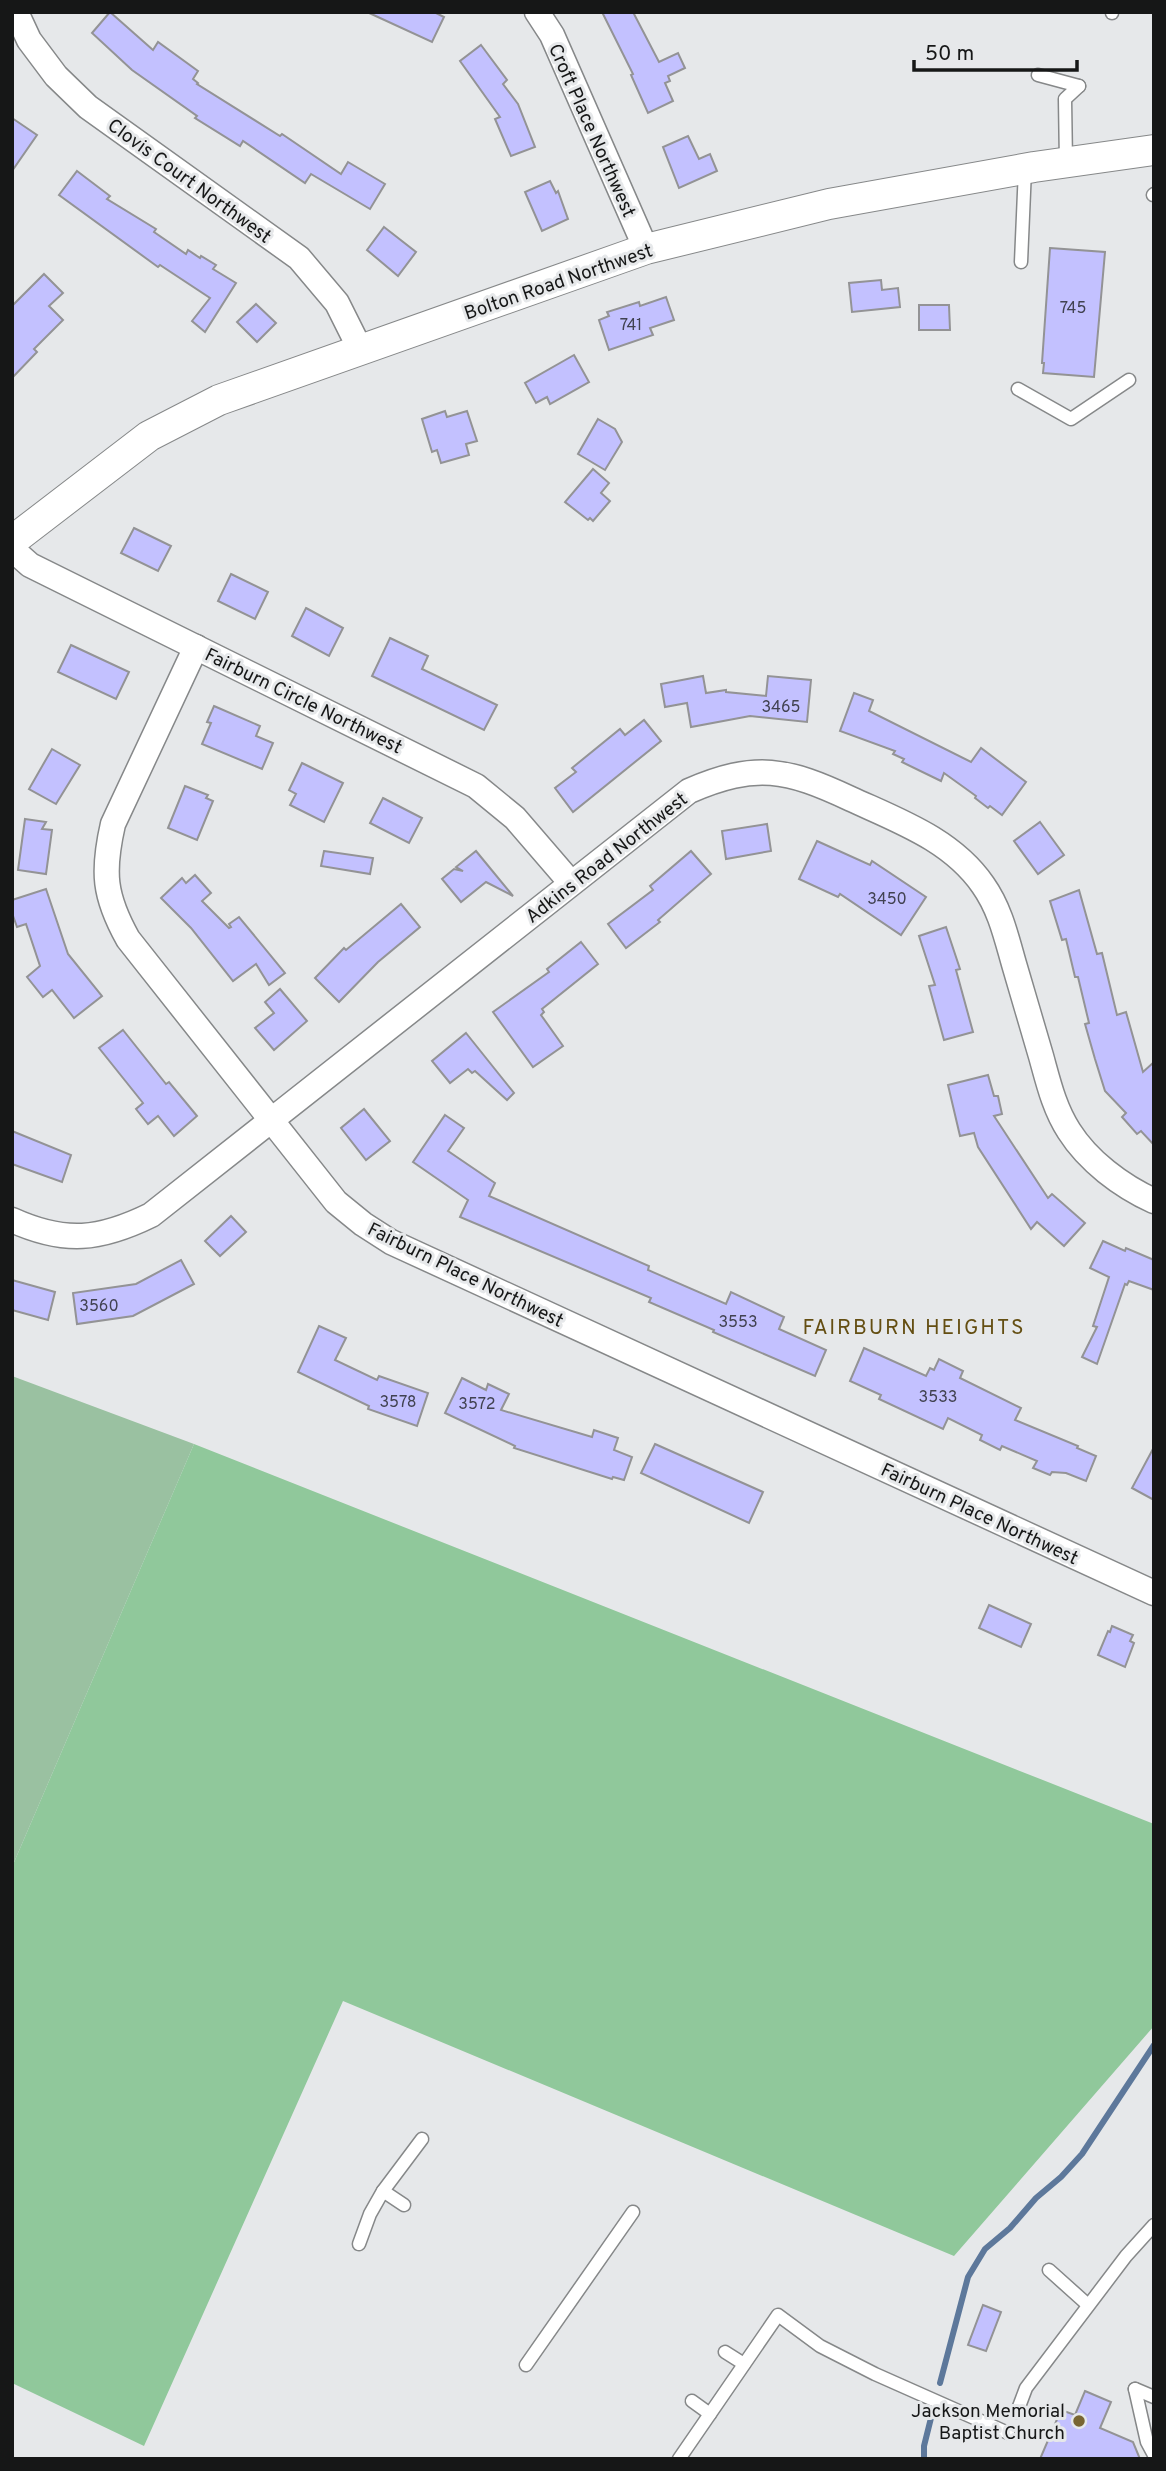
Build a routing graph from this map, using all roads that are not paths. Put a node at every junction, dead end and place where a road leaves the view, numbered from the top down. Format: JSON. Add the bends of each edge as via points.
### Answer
{"nodes":[{"id":1,"x":16,"y":12,"type":"edge"},
{"id":2,"x":537,"y":12,"type":"edge"},
{"id":3,"x":21,"y":45,"type":"edge"},
{"id":4,"x":1038,"y":75,"type":"dead end"},
{"id":5,"x":1154,"y":150,"type":"edge"},
{"id":6,"x":1066,"y":163,"type":"junction"},
{"id":7,"x":1025,"y":169,"type":"junction"},
{"id":8,"x":646,"y":249,"type":"junction"},
{"id":9,"x":1021,"y":262,"type":"dead end"},
{"id":10,"x":360,"y":349,"type":"junction"},
{"id":11,"x":1129,"y":380,"type":"dead end"},
{"id":12,"x":1018,"y":389,"type":"dead end"},
{"id":13,"x":12,"y":541,"type":"edge"},
{"id":14,"x":12,"y":549,"type":"edge"},
{"id":15,"x":196,"y":647,"type":"junction"},
{"id":16,"x":571,"y":883,"type":"junction"},
{"id":17,"x":270,"y":1121,"type":"junction"},
{"id":18,"x":1154,"y":1201,"type":"edge"},
{"id":19,"x":12,"y":1220,"type":"edge"},
{"id":20,"x":1154,"y":1593,"type":"edge"},
{"id":21,"x":422,"y":2139,"type":"dead end"},
{"id":22,"x":383,"y":2191,"type":"junction"},
{"id":23,"x":404,"y":2205,"type":"dead end"},
{"id":24,"x":633,"y":2212,"type":"dead end"},
{"id":25,"x":1154,"y":2225,"type":"edge"},
{"id":26,"x":359,"y":2244,"type":"dead end"},
{"id":27,"x":1049,"y":2270,"type":"dead end"},
{"id":28,"x":1088,"y":2305,"type":"junction"},
{"id":29,"x":725,"y":2351,"type":"dead end"},
{"id":30,"x":744,"y":2364,"type":"junction"},
{"id":31,"x":526,"y":2365,"type":"dead end"},
{"id":32,"x":1154,"y":2397,"type":"edge"},
{"id":33,"x":692,"y":2402,"type":"dead end"},
{"id":34,"x":1017,"y":2412,"type":"dead end"},
{"id":35,"x":710,"y":2414,"type":"junction"},
{"id":36,"x":1008,"y":2433,"type":"dead end"},
{"id":37,"x":1154,"y":2455,"type":"edge"},
{"id":38,"x":679,"y":2459,"type":"edge"}],
"edges":[{"from":1,"to":3,"type":"street","name":"Clovis Court Northwest"},
{"from":2,"to":8,"type":"street","name":"Croft Place Northwest","via":[[552,36]]},
{"from":3,"to":10,"type":"street","name":"Clovis Court Northwest","via":[[88,107],[299,258],[337,303]]},
{"from":4,"to":6,"type":"lane","via":[[1079,86],[1065,99]]},
{"from":5,"to":6,"type":"street","name":"Bolton Road Northwest"},
{"from":6,"to":7,"type":"street","name":"Bolton Road Northwest"},
{"from":7,"to":8,"type":"street","name":"Bolton Road Northwest","via":[[829,204]]},
{"from":7,"to":9,"type":"lane"},
{"from":8,"to":10,"type":"street","name":"Bolton Road Northwest"},
{"from":10,"to":13,"type":"street","name":"Bolton Road Northwest","via":[[219,400],[149,436]]},
{"from":11,"to":12,"type":"lane","via":[[1071,419]]},
{"from":14,"to":15,"type":"street","name":"Fairburn Circle Northwest","via":[[30,565]]},
{"from":15,"to":16,"type":"street","name":"Fairburn Circle Northwest","via":[[476,786],[515,818]]},
{"from":15,"to":17,"type":"street","name":"Fairburn Place Northwest","via":[[113,824],[106,855],[107,888],[114,915],[128,939]]},
{"from":16,"to":17,"type":"street","name":"Adkins Road Northwest"},
{"from":16,"to":18,"type":"street","name":"Adkins Road Northwest","via":[[689,791],[718,778],[755,772],[817,783],[920,830],[959,858],[983,885],[1000,916],[1053,1098],[1068,1130],[1090,1158]]},
{"from":17,"to":19,"type":"street","name":"Adkins Road Northwest","via":[[151,1214],[122,1229],[60,1236]]},
{"from":17,"to":20,"type":"street","name":"Fairburn Place Northwest","via":[[336,1202],[391,1242]]},
{"from":21,"to":22,"type":"lane"},
{"from":22,"to":23,"type":"lane"},
{"from":22,"to":26,"type":"lane"},
{"from":24,"to":31,"type":"lane","via":[[557,2311]]},
{"from":25,"to":28,"type":"lane"},
{"from":27,"to":28,"type":"lane"},
{"from":28,"to":34,"type":"lane","via":[[1026,2388]]},
{"from":29,"to":30,"type":"lane"},
{"from":30,"to":35,"type":"lane"},
{"from":30,"to":36,"type":"lane","via":[[778,2315],[875,2374]]},
{"from":32,"to":37,"type":"lane","via":[[1135,2389]]},
{"from":33,"to":35,"type":"lane"},
{"from":35,"to":38,"type":"lane"}]}
